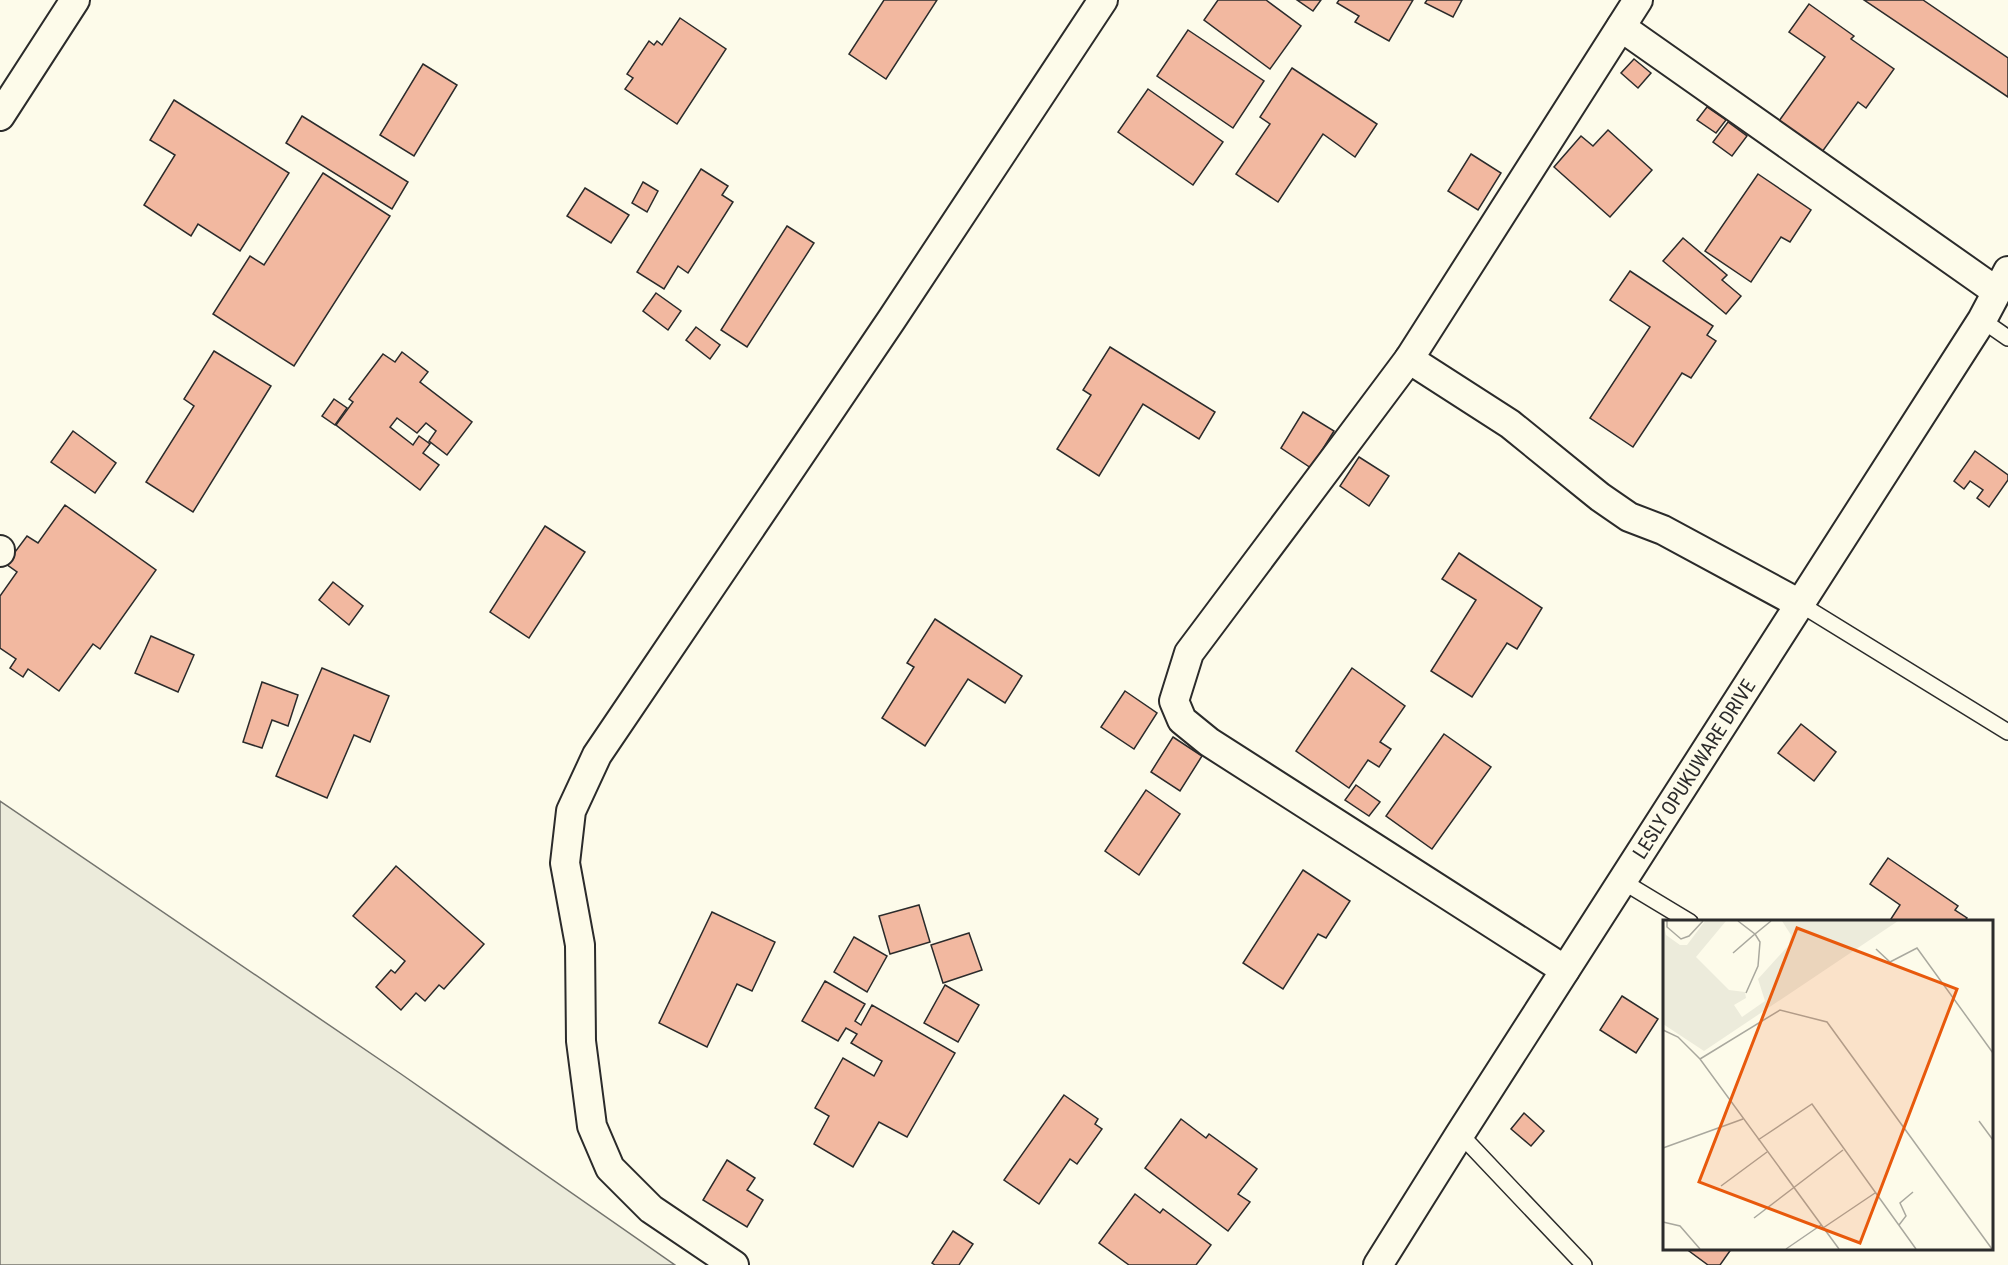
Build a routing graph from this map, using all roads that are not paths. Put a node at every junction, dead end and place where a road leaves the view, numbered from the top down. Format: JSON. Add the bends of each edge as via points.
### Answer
{"nodes":[{"id":1,"x":75,"y":0,"type":"edge"},
{"id":2,"x":1103,"y":0,"type":"edge"},
{"id":3,"x":1638,"y":0,"type":"edge"},
{"id":4,"x":1621,"y":27,"type":"junction"},
{"id":5,"x":0,"y":116,"type":"edge"},
{"id":6,"x":2002,"y":281,"type":"edge"},
{"id":7,"x":1982,"y":320,"type":"junction"},
{"id":8,"x":2008,"y":338,"type":"edge"},
{"id":9,"x":1409,"y":359,"type":"junction"},
{"id":10,"x":1800,"y":604,"type":"junction"},
{"id":11,"x":2008,"y":732,"type":"edge"},
{"id":12,"x":1622,"y":881,"type":"junction"},
{"id":13,"x":1688,"y":920,"type":"edge"},
{"id":14,"x":1565,"y":970,"type":"junction"},
{"id":15,"x":1460,"y":1134,"type":"junction"},
{"id":16,"x":734,"y":1265,"type":"edge"},
{"id":17,"x":1378,"y":1265,"type":"edge"},
{"id":18,"x":1584,"y":1265,"type":"edge"}],
"edges":[{"from":1,"to":5,"type":"street"},
{"from":2,"to":16,"type":"street","via":[[597,755],[571,811],[565,863],[580,945],[581,1041],[592,1126],[610,1168],[651,1209]]},
{"from":3,"to":4,"type":"street"},
{"from":4,"to":6,"type":"street"},
{"from":4,"to":9,"type":"street"},
{"from":6,"to":7,"type":"street","name":"LESLY OPUKUWARE DRIVE"},
{"from":7,"to":8,"type":"lane"},
{"from":7,"to":10,"type":"street","name":"LESLY OPUKUWARE DRIVE"},
{"from":9,"to":10,"type":"street","via":[[1510,424],[1629,518],[1663,530]]},
{"from":9,"to":14,"type":"street","via":[[1189,654],[1174,701],[1182,720],[1209,742]]},
{"from":10,"to":11,"type":"lane"},
{"from":10,"to":12,"type":"street","name":"LESLY OPUKUWARE DRIVE"},
{"from":12,"to":13,"type":"lane"},
{"from":12,"to":14,"type":"street","name":"LESLY OPUKUWARE DRIVE"},
{"from":14,"to":15,"type":"street","name":"LESLY OPUKUWARE DRIVE"},
{"from":15,"to":17,"type":"street","name":"LESLY OPUKUWARE DRIVE"},
{"from":15,"to":18,"type":"lane"}]}
